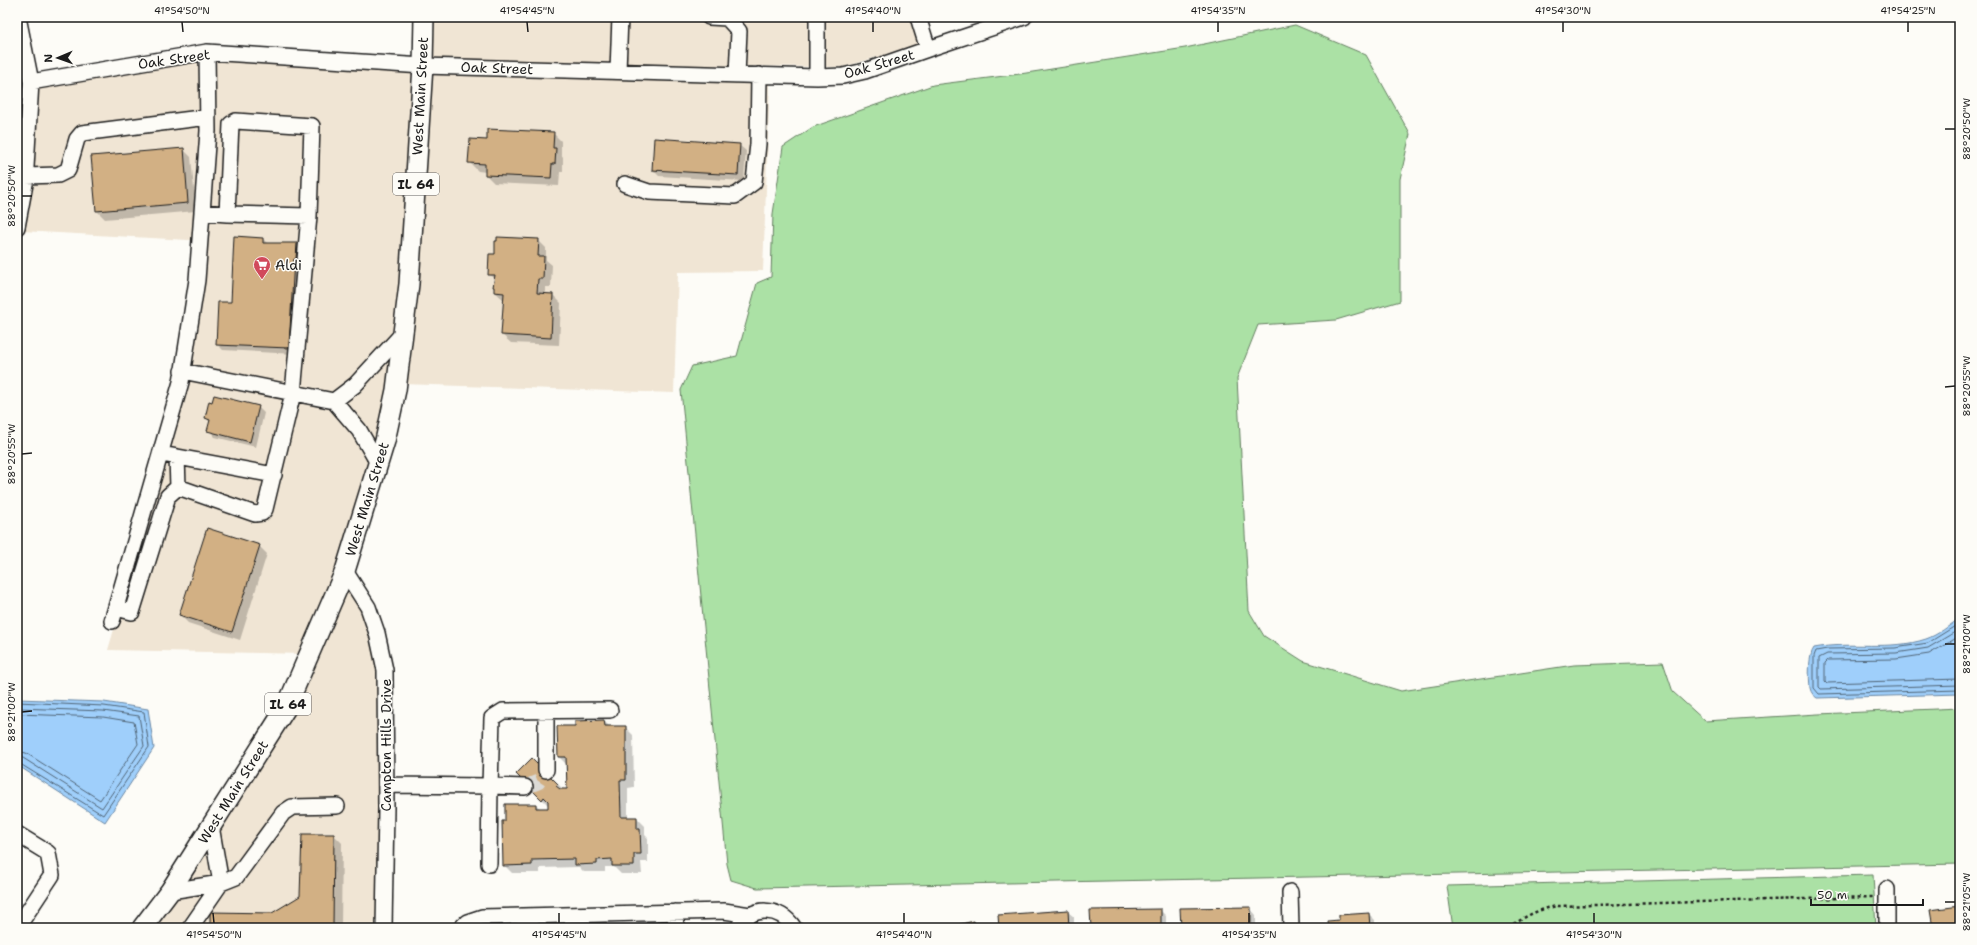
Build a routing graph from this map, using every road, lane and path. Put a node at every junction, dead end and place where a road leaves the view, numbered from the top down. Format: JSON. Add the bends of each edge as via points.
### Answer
{"nodes":[{"id":1,"x":18,"y":17,"type":"edge"},
{"id":2,"x":424,"y":17,"type":"edge"},
{"id":3,"x":620,"y":17,"type":"edge"},
{"id":4,"x":709,"y":17,"type":"edge"},
{"id":5,"x":817,"y":17,"type":"edge"},
{"id":6,"x":918,"y":17,"type":"edge"},
{"id":7,"x":1024,"y":17,"type":"edge"},
{"id":8,"x":928,"y":49,"type":"junction"},
{"id":9,"x":207,"y":52,"type":"junction"},
{"id":10,"x":423,"y":66,"type":"junction"},
{"id":11,"x":22,"y":67,"type":"edge"},
{"id":12,"x":618,"y":71,"type":"junction"},
{"id":13,"x":737,"y":75,"type":"junction"},
{"id":14,"x":759,"y":75,"type":"junction"},
{"id":15,"x":817,"y":77,"type":"junction"},
{"id":16,"x":30,"y":82,"type":"junction"},
{"id":17,"x":208,"y":117,"type":"junction"},
{"id":18,"x":23,"y":121,"type":"edge"},
{"id":19,"x":26,"y":176,"type":"junction"},
{"id":20,"x":625,"y":184,"type":"dead end"},
{"id":21,"x":202,"y":212,"type":"junction"},
{"id":22,"x":227,"y":214,"type":"junction"},
{"id":23,"x":309,"y":216,"type":"junction"},
{"id":24,"x":17,"y":227,"type":"edge"},
{"id":25,"x":403,"y":333,"type":"junction"},
{"id":26,"x":182,"y":371,"type":"junction"},
{"id":27,"x":293,"y":393,"type":"junction"},
{"id":28,"x":334,"y":401,"type":"junction"},
{"id":29,"x":160,"y":453,"type":"junction"},
{"id":30,"x":177,"y":458,"type":"junction"},
{"id":31,"x":378,"y":462,"type":"junction"},
{"id":32,"x":274,"y":475,"type":"junction"},
{"id":33,"x":178,"y":487,"type":"junction"},
{"id":34,"x":345,"y":571,"type":"junction"},
{"id":35,"x":610,"y":710,"type":"dead end"},
{"id":36,"x":546,"y":711,"type":"junction"},
{"id":37,"x":546,"y":770,"type":"tunnel mouth"},
{"id":38,"x":386,"y":785,"type":"junction"},
{"id":39,"x":490,"y":786,"type":"junction"},
{"id":40,"x":525,"y":787,"type":"tunnel mouth"},
{"id":41,"x":337,"y":806,"type":"dead end"},
{"id":42,"x":211,"y":826,"type":"junction"},
{"id":43,"x":17,"y":834,"type":"edge"},
{"id":44,"x":490,"y":864,"type":"dead end"},
{"id":45,"x":221,"y":882,"type":"junction"},
{"id":46,"x":170,"y":891,"type":"junction"},
{"id":47,"x":1290,"y":892,"type":"dead end"},
{"id":48,"x":1887,"y":893,"type":"joint"},
{"id":49,"x":675,"y":912,"type":"junction"},
{"id":50,"x":750,"y":915,"type":"junction"},
{"id":51,"x":608,"y":921,"type":"edge"},
{"id":52,"x":520,"y":922,"type":"edge"},
{"id":53,"x":17,"y":928,"type":"edge"},
{"id":54,"x":142,"y":928,"type":"edge"},
{"id":55,"x":190,"y":928,"type":"edge"},
{"id":56,"x":384,"y":928,"type":"edge"},
{"id":57,"x":461,"y":928,"type":"edge"},
{"id":58,"x":676,"y":928,"type":"edge"},
{"id":59,"x":738,"y":928,"type":"edge"},
{"id":60,"x":794,"y":928,"type":"edge"},
{"id":61,"x":1291,"y":928,"type":"edge"},
{"id":62,"x":1509,"y":928,"type":"edge"},
{"id":63,"x":1887,"y":928,"type":"edge"}],
"edges":[{"from":1,"to":11,"type":"street"},
{"from":2,"to":10,"type":"main road","name":"West Main Street","number":"IL 64"},
{"from":3,"to":12,"type":"street"},
{"from":4,"to":13,"type":"street","via":[[727,18],[739,31]]},
{"from":5,"to":15,"type":"street"},
{"from":6,"to":8,"type":"street","name":"Oak Street"},
{"from":7,"to":8,"type":"street"},
{"from":8,"to":15,"type":"street","name":"Oak Street","via":[[865,71],[843,76]]},
{"from":9,"to":10,"type":"street","name":"Oak Street"},
{"from":9,"to":16,"type":"street","name":"Oak Street"},
{"from":9,"to":17,"type":"street"},
{"from":10,"to":12,"type":"street","name":"Oak Street"},
{"from":10,"to":25,"type":"main road","name":"West Main Street","number":"IL 64","via":[[409,284]]},
{"from":11,"to":16,"type":"street"},
{"from":12,"to":13,"type":"street","name":"Oak Street"},
{"from":13,"to":14,"type":"street","name":"Oak Street"},
{"from":14,"to":15,"type":"street","name":"Oak Street"},
{"from":14,"to":20,"type":"street","via":[[758,144],[754,182],[735,196],[649,192]]},
{"from":16,"to":18,"type":"street"},
{"from":17,"to":19,"type":"street","via":[[82,133],[77,139],[68,170],[58,175]]},
{"from":17,"to":21,"type":"street"},
{"from":18,"to":19,"type":"street"},
{"from":19,"to":24,"type":"street"},
{"from":21,"to":22,"type":"street"},
{"from":21,"to":26,"type":"street","via":[[197,280]]},
{"from":22,"to":23,"type":"street"},
{"from":22,"to":23,"type":"street","via":[[230,130],[231,124],[236,122],[312,126]]},
{"from":23,"to":27,"type":"street"},
{"from":25,"to":28,"type":"street","via":[[355,385]]},
{"from":25,"to":31,"type":"main road","name":"West Main Street","number":"IL 64","via":[[396,390]]},
{"from":26,"to":27,"type":"street"},
{"from":26,"to":29,"type":"street"},
{"from":27,"to":28,"type":"street"},
{"from":27,"to":32,"type":"street"},
{"from":28,"to":31,"type":"street","via":[[359,430]]},
{"from":29,"to":30,"type":"street"},
{"from":29,"to":33,"type":"street","via":[[114,615],[132,612],[168,496]]},
{"from":30,"to":32,"type":"street"},
{"from":30,"to":33,"type":"street"},
{"from":31,"to":34,"type":"main road","name":"West Main Street","number":"IL 64"},
{"from":32,"to":33,"type":"street","via":[[265,509],[262,513],[255,514]]},
{"from":34,"to":38,"type":"street","name":"Campton Hills Drive","via":[[368,607],[385,670]]},
{"from":34,"to":42,"type":"main road","name":"West Main Street","number":"IL 64","via":[[286,708]]},
{"from":35,"to":36,"type":"street"},
{"from":36,"to":37,"type":"street"},
{"from":36,"to":39,"type":"street","via":[[502,711],[492,718]]},
{"from":38,"to":39,"type":"street"},
{"from":38,"to":56,"type":"street","name":"Campton Hills Drive"},
{"from":39,"to":40,"type":"street"},
{"from":39,"to":44,"type":"street"},
{"from":41,"to":45,"type":"street","via":[[292,807],[283,813],[236,877]]},
{"from":42,"to":45,"type":"street"},
{"from":42,"to":46,"type":"main road","name":"West Main Street","number":"IL 64"},
{"from":43,"to":53,"type":"street","via":[[48,853],[52,875]]},
{"from":45,"to":46,"type":"street"},
{"from":45,"to":55,"type":"street"},
{"from":46,"to":54,"type":"main road","name":"West Main Street","number":"IL 64"},
{"from":47,"to":61,"type":"street"},
{"from":48,"to":62,"type":"path","via":[[1852,897],[1558,906],[1540,908]]},
{"from":48,"to":63,"type":"street"},
{"from":49,"to":50,"type":"street","via":[[724,911]]},
{"from":49,"to":51,"type":"street"},
{"from":49,"to":58,"type":"street"},
{"from":50,"to":59,"type":"street"},
{"from":50,"to":60,"type":"street","via":[[760,911],[771,911],[781,914]]},
{"from":51,"to":52,"type":"street"},
{"from":52,"to":57,"type":"street","via":[[482,917],[467,922]]}]}
